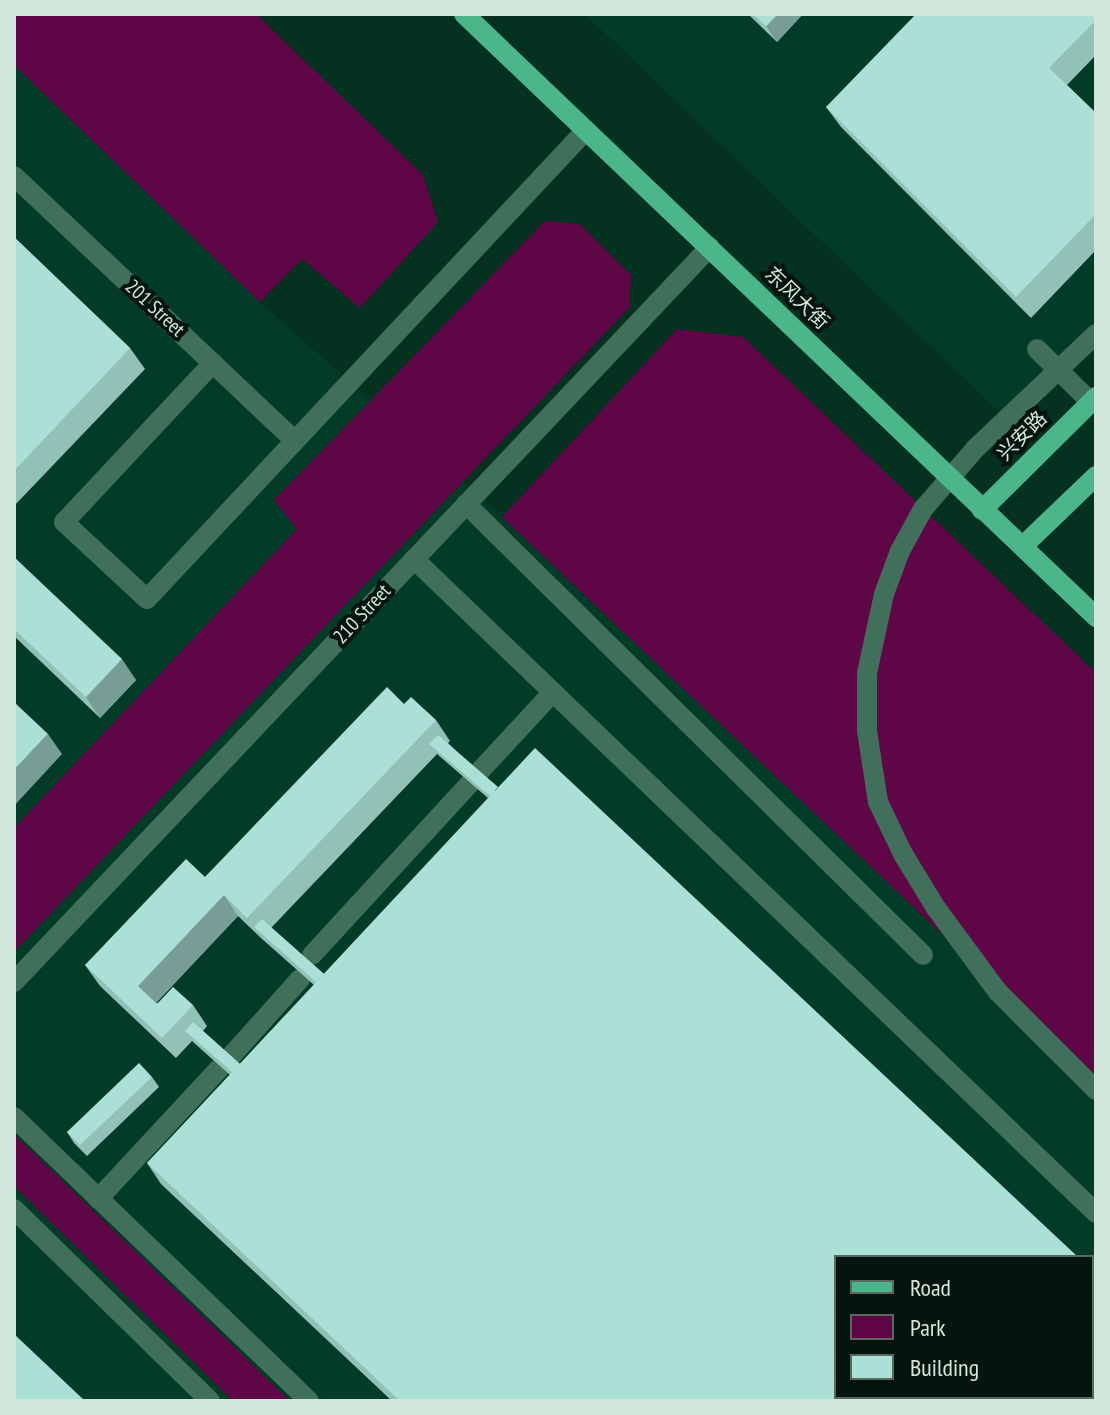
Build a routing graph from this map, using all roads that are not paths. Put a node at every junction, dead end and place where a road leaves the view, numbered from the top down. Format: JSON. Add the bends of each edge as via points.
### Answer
{"nodes":[{"id":1,"x":464,"y":14,"type":"edge"},
{"id":2,"x":586,"y":130,"type":"junction"},
{"id":3,"x":14,"y":176,"type":"edge"},
{"id":4,"x":710,"y":247,"type":"junction"},
{"id":5,"x":1096,"y":334,"type":"edge"},
{"id":6,"x":1037,"y":349,"type":"dead end"},
{"id":7,"x":213,"y":363,"type":"junction"},
{"id":8,"x":1093,"y":400,"type":"edge"},
{"id":9,"x":295,"y":441,"type":"junction"},
{"id":10,"x":1096,"y":476,"type":"edge"},
{"id":11,"x":466,"y":504,"type":"junction"},
{"id":12,"x":982,"y":510,"type":"junction"},
{"id":13,"x":1023,"y":546,"type":"junction"},
{"id":14,"x":414,"y":559,"type":"junction"},
{"id":15,"x":1096,"y":617,"type":"edge"},
{"id":16,"x":553,"y":692,"type":"junction"},
{"id":17,"x":312,"y":955,"type":"dead end"},
{"id":18,"x":923,"y":955,"type":"dead end"},
{"id":19,"x":300,"y":979,"type":"edge"},
{"id":20,"x":14,"y":982,"type":"edge"},
{"id":21,"x":1096,"y":1090,"type":"edge"},
{"id":22,"x":14,"y":1117,"type":"edge"},
{"id":23,"x":98,"y":1199,"type":"junction"},
{"id":24,"x":14,"y":1209,"type":"edge"},
{"id":25,"x":1096,"y":1213,"type":"edge"},
{"id":26,"x":210,"y":1401,"type":"edge"},
{"id":27,"x":309,"y":1401,"type":"edge"}],
"edges":[{"from":1,"to":2,"type":"main road","name":"东风大街"},
{"from":2,"to":4,"type":"main road","name":"东风大街"},
{"from":2,"to":9,"type":"lane"},
{"from":3,"to":7,"type":"lane","name":"201 Street"},
{"from":4,"to":11,"type":"lane","name":"210 Street"},
{"from":4,"to":12,"type":"main road","name":"东风大街"},
{"from":5,"to":21,"type":"lane","via":[[975,449],[923,509],[884,594],[867,673],[867,731],[878,802],[936,908],[998,992]]},
{"from":6,"to":8,"type":"lane"},
{"from":7,"to":9,"type":"lane","name":"201 Street"},
{"from":7,"to":9,"type":"lane","via":[[64,522],[147,599]]},
{"from":8,"to":12,"type":"main road","name":"兴安路"},
{"from":10,"to":13,"type":"main road"},
{"from":11,"to":14,"type":"lane","name":"210 Street"},
{"from":11,"to":18,"type":"lane"},
{"from":12,"to":13,"type":"main road","name":"东风大街"},
{"from":13,"to":15,"type":"main road","name":"东风大街"},
{"from":14,"to":16,"type":"lane"},
{"from":14,"to":20,"type":"lane","name":"210 Street"},
{"from":16,"to":17,"type":"lane"},
{"from":16,"to":25,"type":"lane"},
{"from":19,"to":23,"type":"lane"},
{"from":22,"to":23,"type":"lane"},
{"from":23,"to":27,"type":"lane"},
{"from":24,"to":26,"type":"lane"}]}
